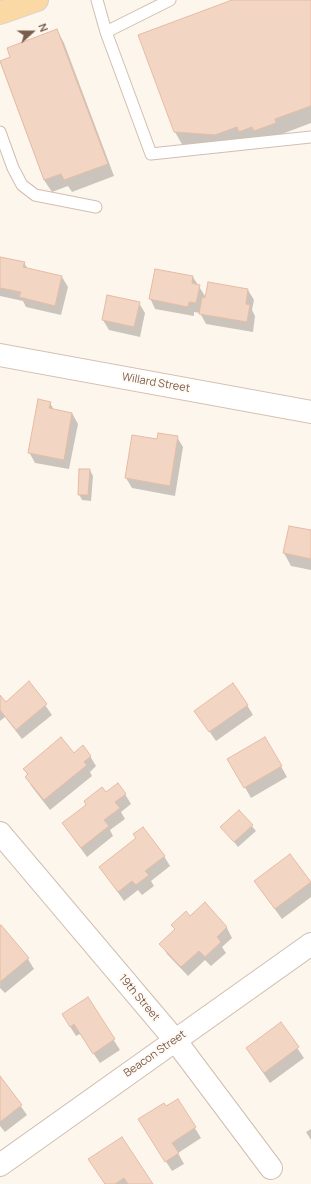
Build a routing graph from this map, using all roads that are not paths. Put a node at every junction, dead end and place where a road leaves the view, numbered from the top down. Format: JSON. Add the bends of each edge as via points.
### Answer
{"nodes":[{"id":1,"x":37,"y":0,"type":"edge"},
{"id":2,"x":97,"y":0,"type":"edge"},
{"id":3,"x":170,"y":0,"type":"edge"},
{"id":4,"x":0,"y":13,"type":"edge"},
{"id":5,"x":106,"y":32,"type":"junction"},
{"id":6,"x":0,"y":132,"type":"edge"},
{"id":7,"x":311,"y":137,"type":"edge"},
{"id":8,"x":96,"y":207,"type":"dead end"},
{"id":9,"x":0,"y":355,"type":"edge"},
{"id":10,"x":311,"y":412,"type":"edge"},
{"id":11,"x":0,"y":834,"type":"edge"},
{"id":12,"x":311,"y":944,"type":"edge"},
{"id":13,"x":175,"y":1040,"type":"junction"},
{"id":14,"x":0,"y":1165,"type":"edge"},
{"id":15,"x":271,"y":1168,"type":"dead end"}],
"edges":[{"from":1,"to":4,"type":"main road"},
{"from":2,"to":5,"type":"lane"},
{"from":3,"to":5,"type":"lane"},
{"from":5,"to":7,"type":"lane","via":[[151,154]]},
{"from":6,"to":8,"type":"lane","via":[[22,185],[35,195]]},
{"from":9,"to":10,"type":"street","name":"Willard Street"},
{"from":11,"to":13,"type":"street","name":"19th Street"},
{"from":12,"to":13,"type":"street","name":"Beacon Street"},
{"from":13,"to":14,"type":"street","name":"Beacon Street"},
{"from":13,"to":15,"type":"street","name":"19th Street"}]}
